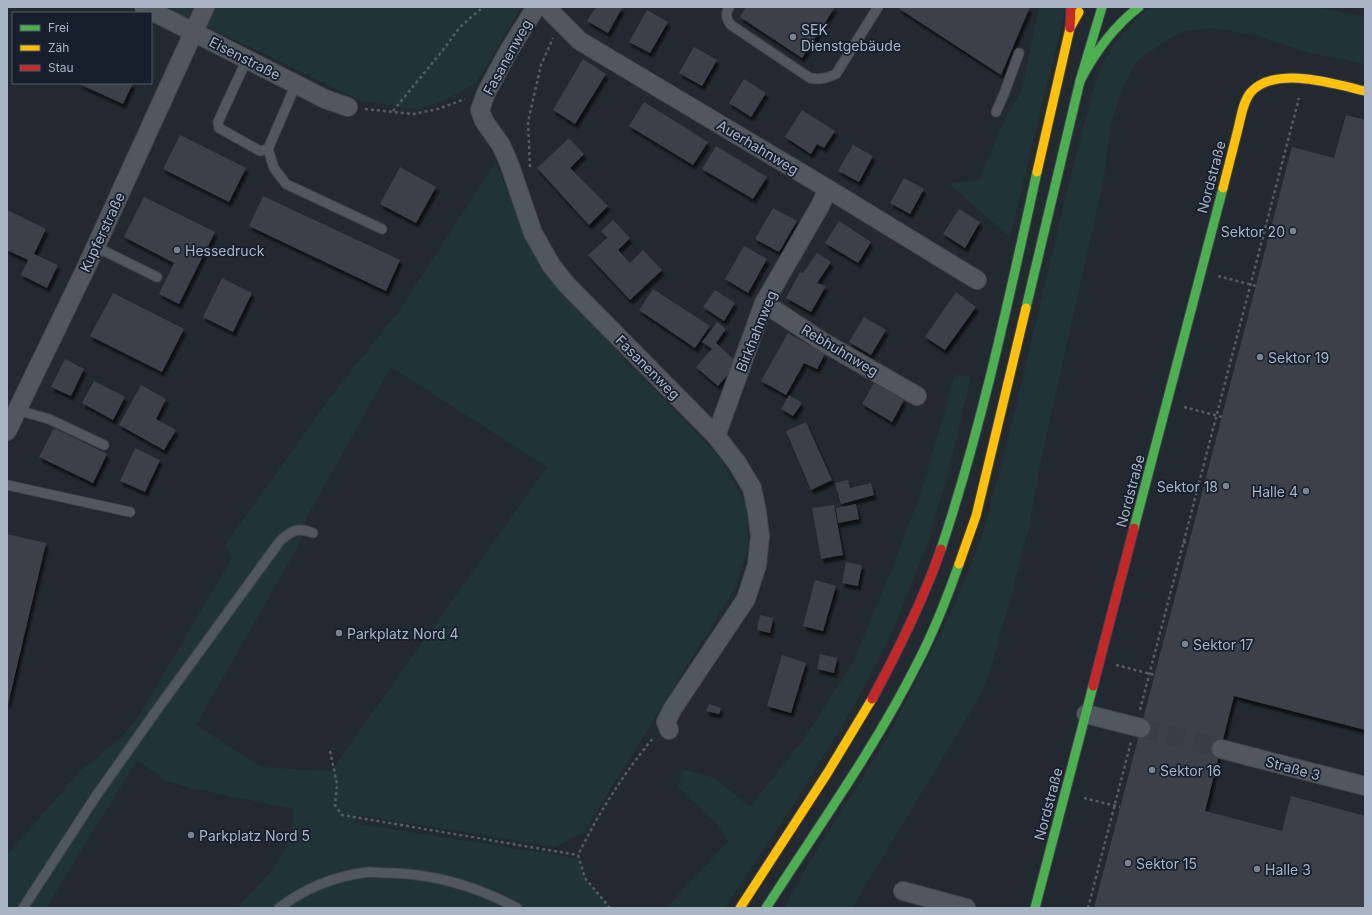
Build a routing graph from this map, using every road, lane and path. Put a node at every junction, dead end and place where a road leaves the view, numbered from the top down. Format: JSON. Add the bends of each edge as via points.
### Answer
{"nodes":[{"id":1,"x":144,"y":7,"type":"edge"},
{"id":2,"x":205,"y":7,"type":"edge"},
{"id":3,"x":482,"y":7,"type":"edge"},
{"id":4,"x":536,"y":7,"type":"edge"},
{"id":5,"x":546,"y":7,"type":"edge"},
{"id":6,"x":729,"y":7,"type":"edge"},
{"id":7,"x":878,"y":7,"type":"edge"},
{"id":8,"x":1071,"y":7,"type":"edge"},
{"id":9,"x":1080,"y":7,"type":"edge"},
{"id":10,"x":1102,"y":7,"type":"edge"},
{"id":11,"x":1139,"y":7,"type":"edge"},
{"id":12,"x":560,"y":21,"type":"junction"},
{"id":13,"x":1070,"y":28,"type":"junction"},
{"id":14,"x":193,"y":32,"type":"junction"},
{"id":15,"x":1019,"y":53,"type":"dead end"},
{"id":16,"x":247,"y":59,"type":"junction"},
{"id":17,"x":1080,"y":82,"type":"junction"},
{"id":18,"x":296,"y":84,"type":"junction"},
{"id":19,"x":1365,"y":91,"type":"edge"},
{"id":20,"x":486,"y":93,"type":"junction"},
{"id":21,"x":1300,"y":96,"type":"dead end"},
{"id":22,"x":348,"y":107,"type":"joint"},
{"id":23,"x":392,"y":111,"type":"junction"},
{"id":24,"x":996,"y":112,"type":"dead end"},
{"id":25,"x":268,"y":149,"type":"junction"},
{"id":26,"x":530,"y":167,"type":"dead end"},
{"id":27,"x":828,"y":189,"type":"junction"},
{"id":28,"x":382,"y":229,"type":"dead end"},
{"id":29,"x":96,"y":247,"type":"junction"},
{"id":30,"x":1201,"y":272,"type":"junction"},
{"id":31,"x":157,"y":277,"type":"dead end"},
{"id":32,"x":977,"y":280,"type":"dead end"},
{"id":33,"x":1250,"y":285,"type":"junction"},
{"id":34,"x":1256,"y":286,"type":"dead end"},
{"id":35,"x":764,"y":303,"type":"junction"},
{"id":36,"x":917,"y":396,"type":"dead end"},
{"id":37,"x":1167,"y":403,"type":"junction"},
{"id":38,"x":17,"y":410,"type":"junction"},
{"id":39,"x":1216,"y":416,"type":"junction"},
{"id":40,"x":1222,"y":417,"type":"dead end"},
{"id":41,"x":7,"y":431,"type":"edge"},
{"id":42,"x":716,"y":436,"type":"junction"},
{"id":43,"x":104,"y":445,"type":"dead end"},
{"id":44,"x":7,"y":485,"type":"edge"},
{"id":45,"x":130,"y":512,"type":"dead end"},
{"id":46,"x":313,"y":533,"type":"dead end"},
{"id":47,"x":1183,"y":542,"type":"junction"},
{"id":48,"x":1189,"y":543,"type":"dead end"},
{"id":49,"x":1100,"y":660,"type":"junction"},
{"id":50,"x":1149,"y":673,"type":"junction"},
{"id":51,"x":1155,"y":675,"type":"dead end"},
{"id":52,"x":1086,"y":714,"type":"junction"},
{"id":53,"x":667,"y":726,"type":"joint"},
{"id":54,"x":1138,"y":727,"type":"junction"},
{"id":55,"x":1220,"y":749,"type":"tunnel mouth"},
{"id":56,"x":330,"y":751,"type":"dead end"},
{"id":57,"x":1365,"y":786,"type":"edge"},
{"id":58,"x":1065,"y":793,"type":"junction"},
{"id":59,"x":1114,"y":806,"type":"junction"},
{"id":60,"x":1120,"y":807,"type":"dead end"},
{"id":61,"x":578,"y":855,"type":"junction"},
{"id":62,"x":903,"y":891,"type":"dead end"},
{"id":63,"x":23,"y":908,"type":"edge"},
{"id":64,"x":280,"y":908,"type":"edge"},
{"id":65,"x":518,"y":908,"type":"edge"},
{"id":66,"x":610,"y":908,"type":"edge"},
{"id":67,"x":740,"y":908,"type":"edge"},
{"id":68,"x":766,"y":908,"type":"edge"},
{"id":69,"x":966,"y":908,"type":"edge"},
{"id":70,"x":1035,"y":908,"type":"edge"},
{"id":71,"x":1088,"y":908,"type":"edge"}],
"edges":[{"from":1,"to":14,"type":"street","name":"Eisenstraße"},
{"from":2,"to":14,"type":"street","name":"Kupferstraße"},
{"from":3,"to":23,"type":"path","via":[[460,27]]},
{"from":4,"to":20,"type":"street","name":"Fasanenweg"},
{"from":5,"to":12,"type":"street","name":"Auerhahnweg"},
{"from":6,"to":7,"type":"lane","via":[[726,20],[730,26],[810,78],[818,79],[836,74]]},
{"from":8,"to":13,"type":"main road"},
{"from":9,"to":13,"type":"main road"},
{"from":10,"to":17,"type":"main road"},
{"from":11,"to":17,"type":"main road","via":[[1119,23],[1104,41],[1090,60]]},
{"from":12,"to":26,"type":"path","via":[[540,65],[528,122]]},
{"from":12,"to":27,"type":"street","name":"Auerhahnweg","via":[[580,41]]},
{"from":13,"to":67,"type":"main road","via":[[984,398],[957,502],[936,561],[908,630],[877,690]]},
{"from":14,"to":16,"type":"street","name":"Eisenstraße"},
{"from":14,"to":29,"type":"street","name":"Kupferstraße"},
{"from":15,"to":24,"type":"lane"},
{"from":16,"to":18,"type":"street","name":"Eisenstraße"},
{"from":16,"to":25,"type":"lane","via":[[218,122],[219,128],[260,151]]},
{"from":17,"to":68,"type":"main road","via":[[976,516],[957,573],[918,663],[888,716],[839,798]]},
{"from":18,"to":22,"type":"street","name":"Eisenstraße"},
{"from":18,"to":25,"type":"lane"},
{"from":19,"to":30,"type":"main road","name":"Nordstraße","via":[[1285,78],[1272,80],[1251,92],[1244,106]]},
{"from":20,"to":23,"type":"path","via":[[413,114]]},
{"from":20,"to":42,"type":"street","name":"Fasanenweg","via":[[480,110],[484,121],[509,163],[533,233],[551,265],[596,316]]},
{"from":21,"to":33,"type":"path"},
{"from":22,"to":23,"type":"path"},
{"from":25,"to":28,"type":"lane","via":[[274,168],[286,184]]},
{"from":27,"to":32,"type":"street","name":"Auerhahnweg"},
{"from":27,"to":35,"type":"street","name":"Birkhahnweg"},
{"from":29,"to":31,"type":"lane"},
{"from":29,"to":38,"type":"street","name":"Kupferstraße"},
{"from":30,"to":33,"type":"path"},
{"from":30,"to":37,"type":"main road","name":"Nordstraße"},
{"from":33,"to":34,"type":"path"},
{"from":33,"to":39,"type":"path"},
{"from":35,"to":36,"type":"street","name":"Rebhuhnweg","via":[[823,342]]},
{"from":35,"to":42,"type":"street","name":"Birkhahnweg"},
{"from":37,"to":39,"type":"path"},
{"from":37,"to":49,"type":"main road","name":"Nordstraße"},
{"from":38,"to":41,"type":"street","name":"Kupferstraße"},
{"from":38,"to":43,"type":"lane","via":[[49,419]]},
{"from":39,"to":40,"type":"path"},
{"from":39,"to":47,"type":"path"},
{"from":42,"to":53,"type":"street","name":"Fasanenweg","via":[[752,488],[760,536],[757,565],[746,599],[673,708]]},
{"from":44,"to":45,"type":"lane"},
{"from":46,"to":63,"type":"lane","via":[[304,529],[298,530],[280,541],[158,707]]},
{"from":47,"to":48,"type":"path"},
{"from":47,"to":50,"type":"path"},
{"from":49,"to":50,"type":"path"},
{"from":49,"to":52,"type":"main road","name":"Nordstraße"},
{"from":50,"to":51,"type":"path"},
{"from":50,"to":54,"type":"path"},
{"from":52,"to":54,"type":"street"},
{"from":52,"to":58,"type":"main road","name":"Nordstraße"},
{"from":53,"to":61,"type":"path","via":[[623,777],[592,825]]},
{"from":54,"to":59,"type":"path"},
{"from":55,"to":57,"type":"street","name":"Straße 3"},
{"from":56,"to":61,"type":"path","via":[[337,784],[335,805],[342,815]]},
{"from":58,"to":59,"type":"path"},
{"from":58,"to":70,"type":"main road","name":"Nordstraße"},
{"from":59,"to":60,"type":"path"},
{"from":59,"to":71,"type":"path"},
{"from":61,"to":66,"type":"path","via":[[585,878]]},
{"from":62,"to":69,"type":"street"},
{"from":64,"to":65,"type":"lane","via":[[301,893],[321,884],[369,872],[406,873],[441,879],[474,889]]}]}
